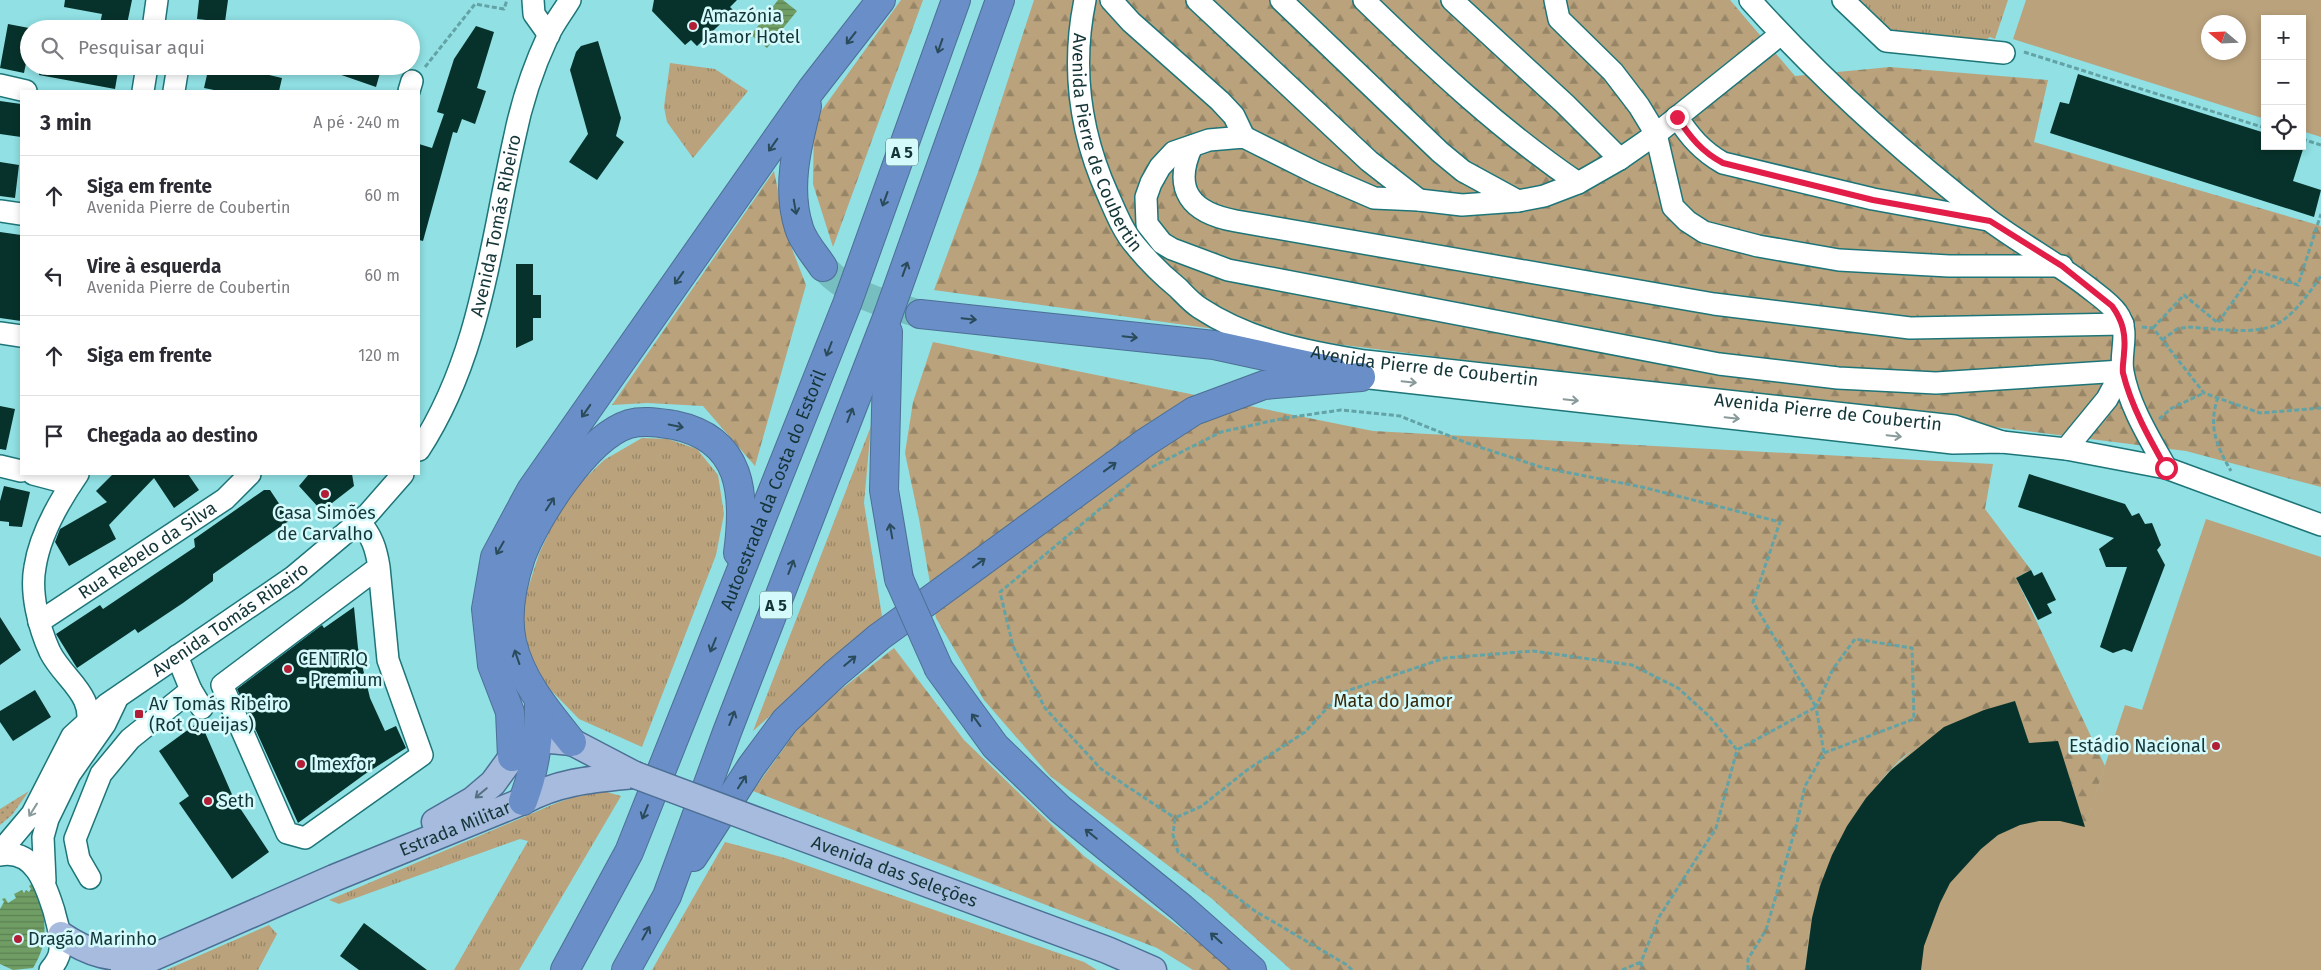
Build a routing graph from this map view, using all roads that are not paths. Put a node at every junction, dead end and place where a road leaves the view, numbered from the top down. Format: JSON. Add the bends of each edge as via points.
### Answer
{"nodes":[{"id":1,"x":157,"y":0,"type":"edge"},
{"id":2,"x":533,"y":0,"type":"edge"},
{"id":3,"x":570,"y":0,"type":"edge"},
{"id":4,"x":881,"y":0,"type":"edge"},
{"id":5,"x":956,"y":0,"type":"edge"},
{"id":6,"x":1000,"y":0,"type":"edge"},
{"id":7,"x":1085,"y":0,"type":"edge"},
{"id":8,"x":1111,"y":0,"type":"edge"},
{"id":9,"x":1197,"y":0,"type":"edge"},
{"id":10,"x":1281,"y":0,"type":"edge"},
{"id":11,"x":1364,"y":0,"type":"edge"},
{"id":12,"x":1452,"y":0,"type":"edge"},
{"id":13,"x":1555,"y":0,"type":"edge"},
{"id":14,"x":1750,"y":0,"type":"edge"},
{"id":15,"x":1843,"y":0,"type":"edge"},
{"id":16,"x":154,"y":20,"type":"edge"},
{"id":17,"x":1781,"y":34,"type":"junction"},
{"id":18,"x":549,"y":35,"type":"junction"},
{"id":19,"x":2004,"y":53,"type":"road end"},
{"id":20,"x":146,"y":75,"type":"edge"},
{"id":21,"x":177,"y":75,"type":"edge"},
{"id":22,"x":0,"y":85,"type":"edge"},
{"id":23,"x":22,"y":90,"type":"edge"},
{"id":24,"x":143,"y":90,"type":"edge"},
{"id":25,"x":174,"y":90,"type":"edge"},
{"id":26,"x":810,"y":90,"type":"junction"},
{"id":27,"x":1677,"y":117,"type":"junction"},
{"id":28,"x":1656,"y":134,"type":"junction"},
{"id":29,"x":1244,"y":137,"type":"junction"},
{"id":30,"x":1192,"y":146,"type":"junction"},
{"id":31,"x":1620,"y":159,"type":"junction"},
{"id":32,"x":1578,"y":183,"type":"junction"},
{"id":33,"x":1419,"y":200,"type":"junction"},
{"id":34,"x":1518,"y":201,"type":"junction"},
{"id":35,"x":0,"y":211,"type":"edge"},
{"id":36,"x":20,"y":214,"type":"edge"},
{"id":37,"x":1990,"y":221,"type":"junction"},
{"id":38,"x":2062,"y":266,"type":"junction"},
{"id":39,"x":823,"y":268,"type":"tunnel mouth"},
{"id":40,"x":920,"y":314,"type":"tunnel mouth"},
{"id":41,"x":888,"y":315,"type":"junction"},
{"id":42,"x":2123,"y":324,"type":"junction"},
{"id":43,"x":0,"y":333,"type":"edge"},
{"id":44,"x":20,"y":336,"type":"edge"},
{"id":45,"x":2122,"y":371,"type":"junction"},
{"id":46,"x":1361,"y":377,"type":"junction"},
{"id":47,"x":2002,"y":442,"type":"junction"},
{"id":48,"x":420,"y":448,"type":"edge"},
{"id":49,"x":2066,"y":449,"type":"junction"},
{"id":50,"x":0,"y":466,"type":"edge"},
{"id":51,"x":2166,"y":468,"type":"junction"},
{"id":52,"x":20,"y":471,"type":"edge"},
{"id":53,"x":41,"y":475,"type":"edge"},
{"id":54,"x":249,"y":475,"type":"edge"},
{"id":55,"x":403,"y":475,"type":"edge"},
{"id":56,"x":75,"y":479,"type":"edge"},
{"id":57,"x":359,"y":521,"type":"junction"},
{"id":58,"x":2321,"y":525,"type":"edge"},
{"id":59,"x":379,"y":567,"type":"junction"},
{"id":60,"x":731,"y":599,"type":"junction"},
{"id":61,"x":39,"y":622,"type":"junction"},
{"id":62,"x":177,"y":656,"type":"junction"},
{"id":63,"x":59,"y":666,"type":"junction"},
{"id":64,"x":191,"y":690,"type":"junction"},
{"id":65,"x":82,"y":693,"type":"junction"},
{"id":66,"x":117,"y":698,"type":"junction"},
{"id":67,"x":539,"y":700,"type":"junction"},
{"id":68,"x":202,"y":708,"type":"dead end"},
{"id":69,"x":89,"y":719,"type":"junction"},
{"id":70,"x":72,"y":736,"type":"junction"},
{"id":71,"x":539,"y":739,"type":"junction"},
{"id":72,"x":580,"y":747,"type":"junction"},
{"id":73,"x":512,"y":757,"type":"junction"},
{"id":74,"x":70,"y":774,"type":"junction"},
{"id":75,"x":635,"y":775,"type":"junction"},
{"id":76,"x":523,"y":801,"type":"junction"},
{"id":77,"x":0,"y":853,"type":"edge"},
{"id":78,"x":90,"y":878,"type":"dead end"},
{"id":79,"x":334,"y":878,"type":"junction"},
{"id":80,"x":44,"y":881,"type":"junction"},
{"id":81,"x":667,"y":896,"type":"junction"},
{"id":82,"x":61,"y":935,"type":"junction"},
{"id":83,"x":176,"y":948,"type":"junction"},
{"id":84,"x":50,"y":970,"type":"edge"},
{"id":85,"x":124,"y":970,"type":"edge"},
{"id":86,"x":565,"y":970,"type":"edge"},
{"id":87,"x":626,"y":970,"type":"edge"},
{"id":88,"x":1154,"y":970,"type":"edge"},
{"id":89,"x":1252,"y":970,"type":"edge"}],
"edges":[{"from":1,"to":16,"type":"street"},
{"from":2,"to":18,"type":"street","via":[[534,14]]},
{"from":3,"to":18,"type":"street","name":"Avenida Tomás Ribeiro"},
{"from":4,"to":26,"type":"highway","one_way":true},
{"from":5,"to":60,"type":"highway","name":"Autoestrada da Costa do Estoril","number":"A 5","one_way":true,"via":[[847,304]]},
{"from":41,"to":6,"type":"highway","number":"A 5","one_way":true},
{"from":7,"to":47,"type":"street","name":"Avenida Pierre de Coubertin","via":[[1077,48],[1079,93],[1092,158],[1118,219],[1134,244],[1159,272],[1200,308],[1261,338],[1312,352],[1365,361],[1954,426]]},
{"from":8,"to":29,"type":"street","via":[[1131,22],[1220,101],[1234,116]]},
{"from":9,"to":33,"type":"street","via":[[1369,161]]},
{"from":10,"to":34,"type":"street","via":[[1440,152],[1463,171]]},
{"from":11,"to":32,"type":"street","via":[[1447,81],[1545,161]]},
{"from":12,"to":31,"type":"street"},
{"from":13,"to":28,"type":"street","via":[[1559,19],[1613,72]]},
{"from":14,"to":17,"type":"street"},
{"from":15,"to":19,"type":"street","via":[[1886,41]]},
{"from":17,"to":27,"type":"street"},
{"from":17,"to":37,"type":"street","via":[[1873,123]]},
{"from":18,"to":48,"type":"street","name":"Avenida Tomás Ribeiro","via":[[514,139],[473,333],[455,386]]},
{"from":20,"to":24,"type":"street"},
{"from":21,"to":25,"type":"street"},
{"from":22,"to":23,"type":"street"},
{"from":26,"to":39,"type":"highway","one_way":true,"via":[[796,152],[793,195],[799,230]]},
{"from":26,"to":73,"type":"highway","one_way":true,"via":[[531,490],[495,556],[486,609],[492,665],[510,712]]},
{"from":27,"to":28,"type":"street"},
{"from":27,"to":37,"type":"street","via":[[1696,144],[1723,163],[1873,200]]},
{"from":28,"to":31,"type":"street"},
{"from":28,"to":38,"type":"street","via":[[1673,207],[1704,232],[1758,246],[1839,260],[1949,266]]},
{"from":29,"to":30,"type":"street","via":[[1209,140]]},
{"from":29,"to":33,"type":"street","via":[[1374,198]]},
{"from":30,"to":42,"type":"street","via":[[1183,174],[1193,203],[1203,211],[1236,222],[1714,304],[1900,326]]},
{"from":30,"to":45,"type":"street","via":[[1174,152],[1150,183],[1146,197],[1147,224],[1162,243],[1172,249],[1228,270],[1719,364],[1838,378],[1936,384]]},
{"from":31,"to":32,"type":"street"},
{"from":32,"to":34,"type":"street","via":[[1544,196]]},
{"from":33,"to":34,"type":"street","via":[[1462,205]]},
{"from":35,"to":36,"type":"street"},
{"from":37,"to":38,"type":"street"},
{"from":38,"to":42,"type":"street","via":[[2112,306]]},
{"from":40,"to":46,"type":"highway","one_way":true,"via":[[1214,346]]},
{"from":81,"to":41,"type":"highway","number":"A 5","one_way":true},
{"from":89,"to":41,"type":"highway","one_way":true,"bridge":true,"via":[[1182,908],[1060,810],[995,746],[939,669],[899,579],[884,490]]},
{"from":42,"to":45,"type":"street"},
{"from":43,"to":44,"type":"street"},
{"from":45,"to":49,"type":"street","via":[[2107,399]]},
{"from":45,"to":51,"type":"street","via":[[2146,431]]},
{"from":46,"to":47,"type":"street","name":"Avenida Pierre de Coubertin","one_way":true,"via":[[1954,443]]},
{"from":81,"to":46,"type":"highway","one_way":true,"via":[[785,721],[879,637],[1138,447],[1194,411],[1264,385]]},
{"from":47,"to":49,"type":"street","name":"Avenida Pierre de Coubertin"},
{"from":49,"to":51,"type":"street","name":"Avenida Pierre de Coubertin"},
{"from":50,"to":52,"type":"street"},
{"from":51,"to":58,"type":"street","name":"Avenida Pierre de Coubertin"},
{"from":53,"to":56,"type":"street"},
{"from":54,"to":61,"type":"street","name":"Rua Rebelo da Silva","via":[[225,499]]},
{"from":55,"to":57,"type":"street","name":"Avenida Tomás Ribeiro"},
{"from":56,"to":61,"type":"street","via":[[51,521],[34,567]]},
{"from":57,"to":59,"type":"street","via":[[372,536]]},
{"from":57,"to":62,"type":"street","name":"Avenida Tomás Ribeiro","via":[[293,577]]},
{"from":59,"to":59,"type":"street","via":[[222,685],[287,833],[305,838],[422,755],[388,660]]},
{"from":67,"to":60,"type":"highway","one_way":true,"via":[[523,673],[512,643],[508,622],[515,578],[533,531],[575,465],[613,432],[629,424],[648,421],[679,426],[710,437],[725,454],[737,479],[743,515]]},
{"from":60,"to":86,"type":"highway","name":"Autoestrada da Costa do Estoril","number":"A 5","one_way":true,"via":[[629,852]]},
{"from":61,"to":63,"type":"street"},
{"from":62,"to":64,"type":"street"},
{"from":62,"to":66,"type":"street","name":"Avenida Tomás Ribeiro"},
{"from":63,"to":65,"type":"street"},
{"from":63,"to":70,"type":"street","via":[[73,711]]},
{"from":64,"to":68,"type":"street"},
{"from":64,"to":78,"type":"street","via":[[130,738],[101,774],[75,839],[79,859]]},
{"from":65,"to":66,"type":"street"},
{"from":65,"to":69,"type":"street"},
{"from":66,"to":69,"type":"street","name":"Avenida Tomás Ribeiro"},
{"from":66,"to":74,"type":"street","via":[[105,724]]},
{"from":67,"to":71,"type":"highway"},
{"from":67,"to":72,"type":"highway"},
{"from":69,"to":70,"type":"street","name":"Avenida Tomás Ribeiro"},
{"from":69,"to":74,"type":"street"},
{"from":70,"to":77,"type":"street","name":"Avenida Tomás Ribeiro","one_way":true,"via":[[32,814]]},
{"from":71,"to":72,"type":"main road"},
{"from":71,"to":73,"type":"main road","name":"Estrada Militar"},
{"from":71,"to":76,"type":"highway"},
{"from":72,"to":75,"type":"main road","name":"Avenida das Seleções"},
{"from":73,"to":79,"type":"main road","name":"Estrada Militar","one_way":true,"via":[[493,783],[473,800]]},
{"from":74,"to":80,"type":"street","via":[[43,836]]},
{"from":75,"to":76,"type":"main road","name":"Estrada Militar","via":[[576,781],[543,790]]},
{"from":75,"to":88,"type":"main road","name":"Avenida das Seleções","bridge":true},
{"from":76,"to":79,"type":"main road","name":"Estrada Militar"},
{"from":77,"to":80,"type":"street","via":[[30,863]]},
{"from":79,"to":83,"type":"main road","name":"Estrada Militar"},
{"from":80,"to":82,"type":"street"},
{"from":87,"to":81,"type":"highway","number":"A 5","one_way":true},
{"from":82,"to":83,"type":"main road","name":"Estrada Militar","via":[[85,950],[117,958]]},
{"from":82,"to":84,"type":"street","via":[[60,950]]},
{"from":83,"to":85,"type":"main road","name":"Estrada Militar"}]}
